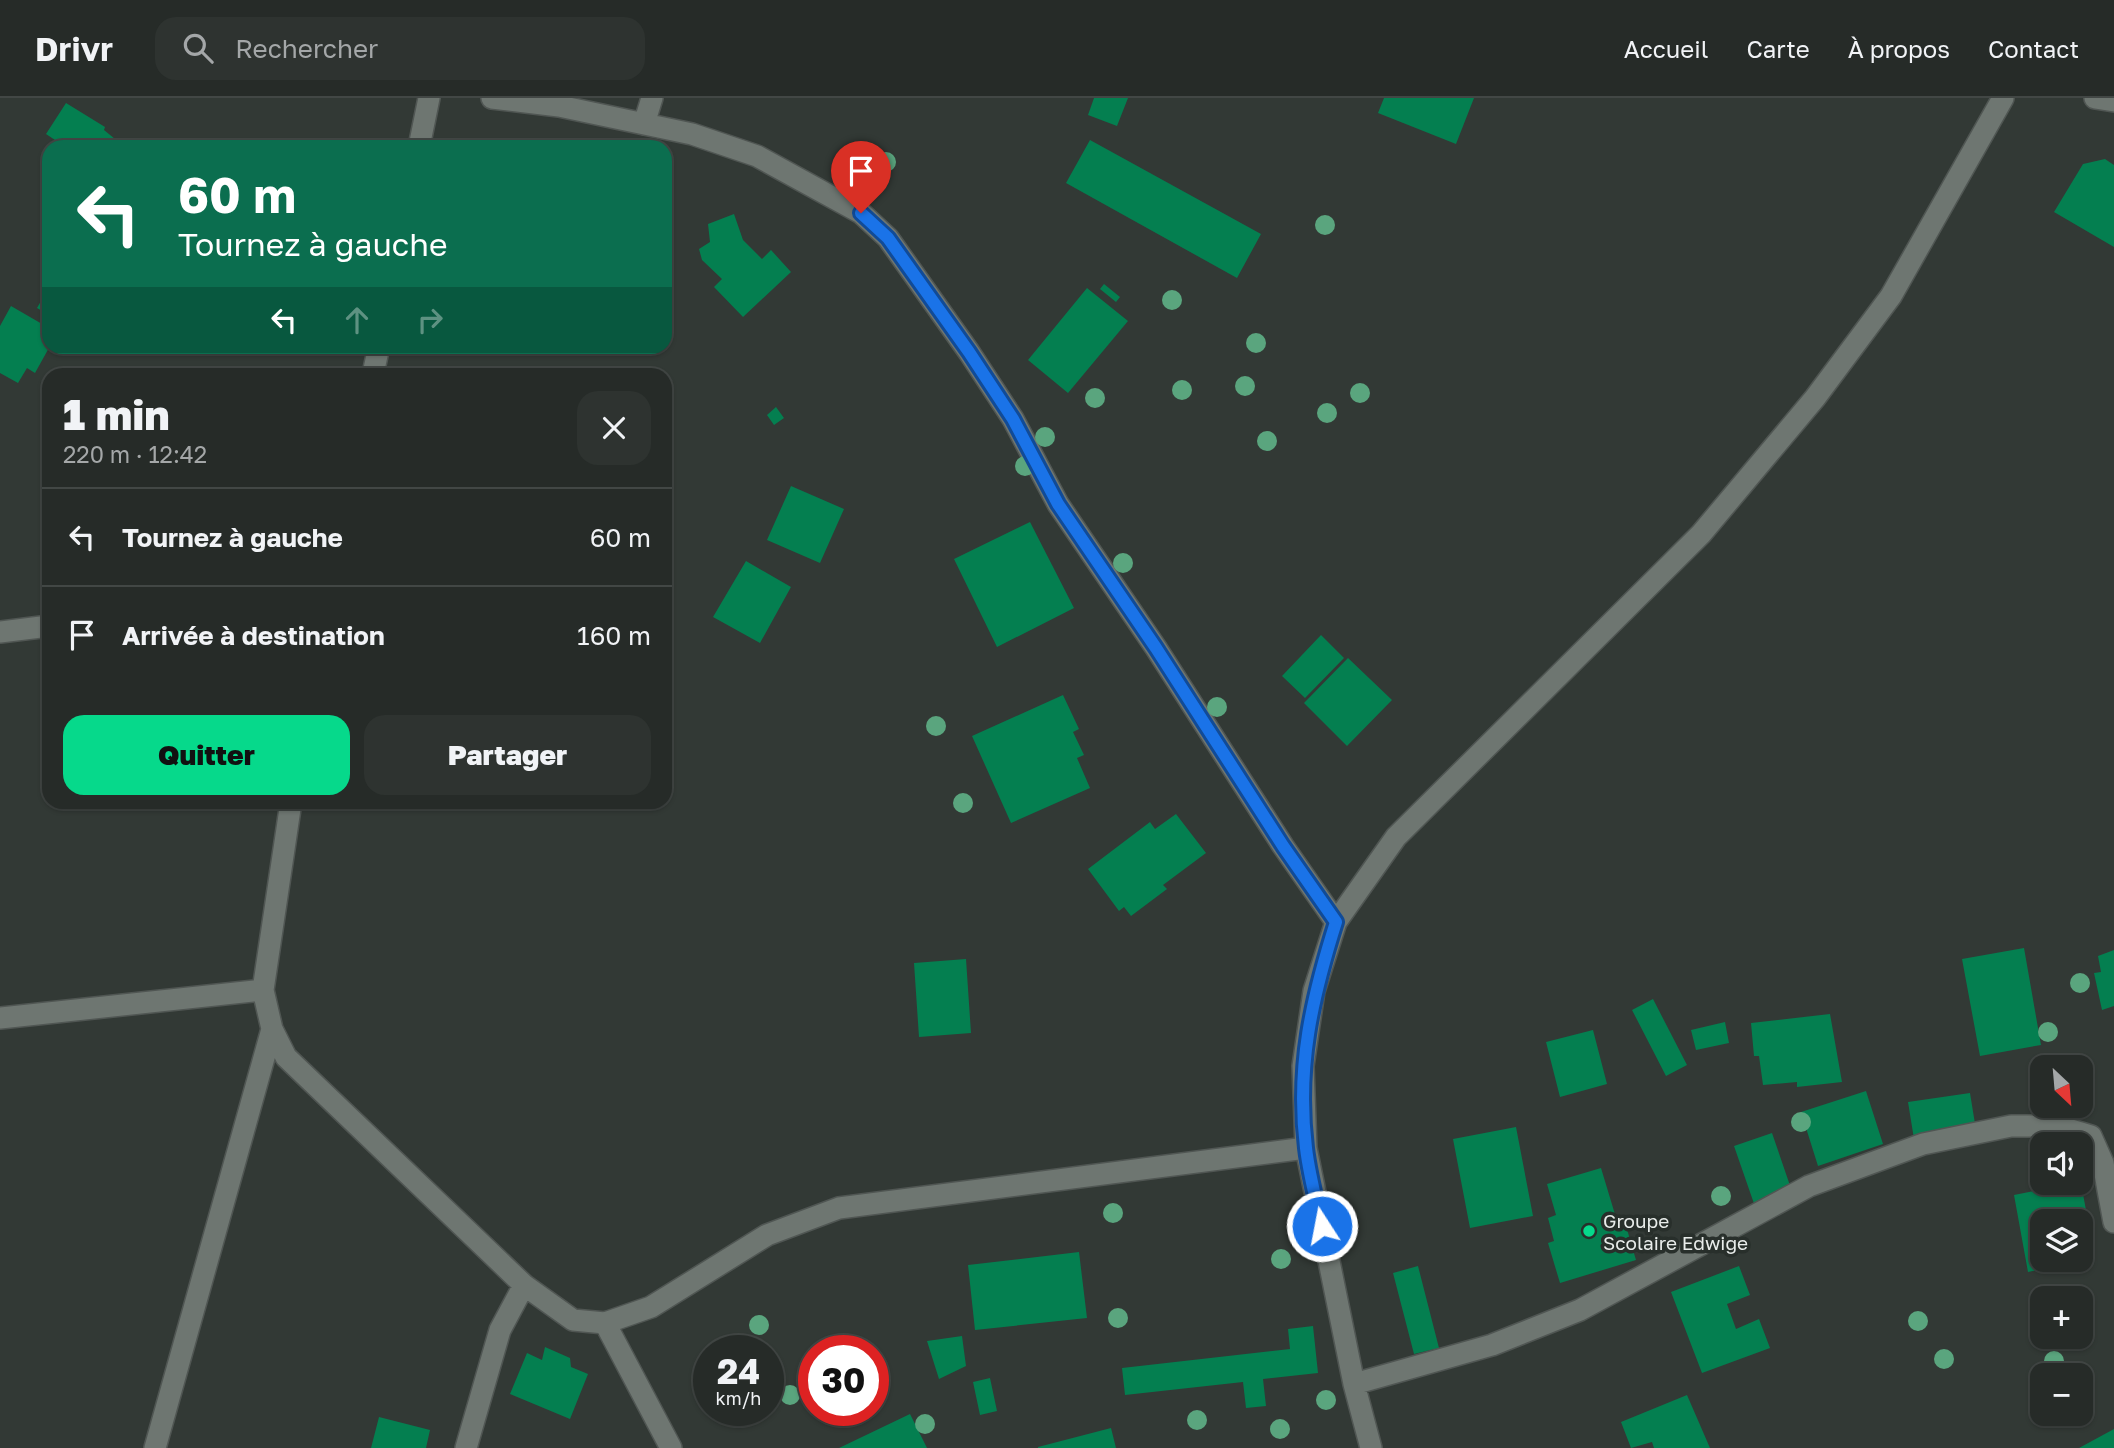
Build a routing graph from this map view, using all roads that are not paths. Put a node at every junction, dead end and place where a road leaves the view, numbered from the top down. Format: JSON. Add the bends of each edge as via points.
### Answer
{"nodes":[{"id":1,"x":429,"y":98,"type":"edge"},
{"id":2,"x":492,"y":98,"type":"edge"},
{"id":3,"x":652,"y":98,"type":"edge"},
{"id":4,"x":2003,"y":98,"type":"edge"},
{"id":5,"x":2095,"y":98,"type":"edge"},
{"id":6,"x":2114,"y":101,"type":"edge"},
{"id":7,"x":644,"y":124,"type":"junction"},
{"id":8,"x":420,"y":140,"type":"edge"},
{"id":9,"x":42,"y":627,"type":"edge"},
{"id":10,"x":0,"y":632,"type":"edge"},
{"id":11,"x":290,"y":809,"type":"edge"},
{"id":12,"x":1336,"y":922,"type":"junction"},
{"id":13,"x":263,"y":990,"type":"junction"},
{"id":14,"x":0,"y":1018,"type":"edge"},
{"id":15,"x":272,"y":1029,"type":"junction"},
{"id":16,"x":1306,"y":1147,"type":"junction"},
{"id":17,"x":2114,"y":1222,"type":"edge"},
{"id":18,"x":524,"y":1285,"type":"junction"},
{"id":19,"x":605,"y":1323,"type":"junction"},
{"id":20,"x":1354,"y":1384,"type":"junction"},
{"id":21,"x":155,"y":1448,"type":"edge"},
{"id":22,"x":466,"y":1448,"type":"edge"},
{"id":23,"x":671,"y":1448,"type":"edge"},
{"id":24,"x":1371,"y":1448,"type":"edge"}],
"edges":[{"from":1,"to":8,"type":"street"},
{"from":2,"to":7,"type":"street"},
{"from":3,"to":7,"type":"street"},
{"from":4,"to":12,"type":"street","via":[[1891,296],[1815,398],[1701,534],[1396,837]]},
{"from":5,"to":6,"type":"street"},
{"from":7,"to":12,"type":"street","via":[[757,156],[861,213],[888,238],[1013,419],[1058,504]]},
{"from":9,"to":10,"type":"street"},
{"from":11,"to":13,"type":"street"},
{"from":12,"to":16,"type":"street","via":[[1314,991],[1303,1066]]},
{"from":13,"to":14,"type":"street"},
{"from":13,"to":15,"type":"street"},
{"from":15,"to":18,"type":"street","via":[[286,1056],[310,1082]]},
{"from":15,"to":21,"type":"street"},
{"from":16,"to":19,"type":"street","via":[[839,1208],[767,1235],[651,1307]]},
{"from":16,"to":20,"type":"street"},
{"from":17,"to":20,"type":"street","via":[[2103,1163],[2091,1136],[2058,1126],[2011,1126],[1923,1144],[1809,1186],[1580,1310],[1492,1345]]},
{"from":18,"to":19,"type":"street","via":[[573,1320]]},
{"from":18,"to":22,"type":"street","via":[[499,1330]]},
{"from":19,"to":23,"type":"street"},
{"from":20,"to":24,"type":"street"}]}
